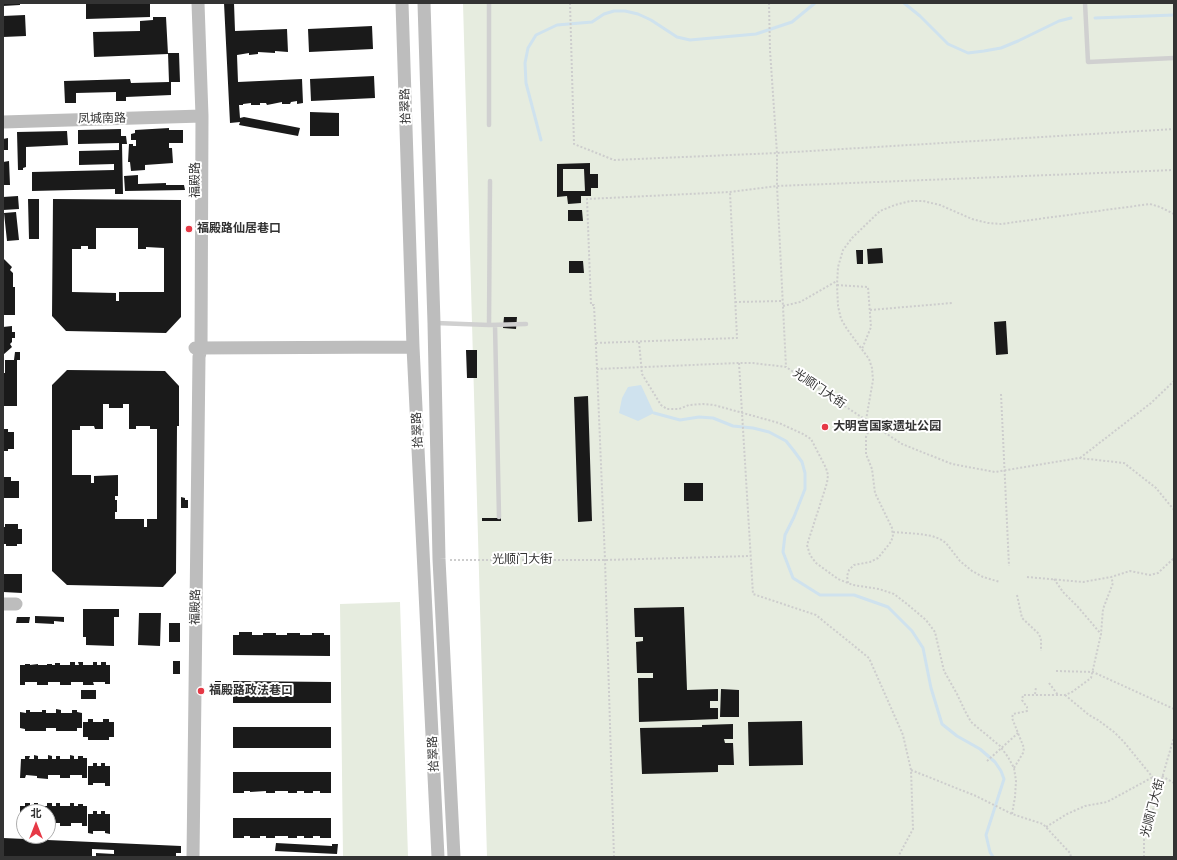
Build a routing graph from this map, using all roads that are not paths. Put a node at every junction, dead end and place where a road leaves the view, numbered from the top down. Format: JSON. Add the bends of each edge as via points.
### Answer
{"nodes":[{"id":1,"x":191,"y":3,"type":"edge"},
{"id":2,"x":198,"y":3,"type":"edge"},
{"id":3,"x":402,"y":3,"type":"edge"},
{"id":4,"x":424,"y":3,"type":"edge"},
{"id":5,"x":489,"y":3,"type":"edge"},
{"id":6,"x":1085,"y":3,"type":"edge"},
{"id":7,"x":1174,"y":58,"type":"edge"},
{"id":8,"x":199,"y":117,"type":"junction"},
{"id":9,"x":3,"y":122,"type":"edge"},
{"id":10,"x":489,"y":126,"type":"dead end"},
{"id":11,"x":490,"y":181,"type":"dead end"},
{"id":12,"x":434,"y":323,"type":"junction"},
{"id":13,"x":526,"y":324,"type":"dead end"},
{"id":14,"x":489,"y":325,"type":"junction"},
{"id":15,"x":495,"y":325,"type":"junction"},
{"id":16,"x":413,"y":347,"type":"junction"},
{"id":17,"x":198,"y":351,"type":"junction"},
{"id":18,"x":500,"y":517,"type":"dead end"},
{"id":19,"x":3,"y":604,"type":"edge"},
{"id":20,"x":16,"y":604,"type":"dead end"},
{"id":21,"x":193,"y":857,"type":"edge"},
{"id":22,"x":438,"y":857,"type":"edge"},
{"id":23,"x":454,"y":857,"type":"edge"}],
"edges":[{"from":1,"to":8,"type":"main road","name":"福殿路"},
{"from":2,"to":8,"type":"main road","name":"福殿路"},
{"from":3,"to":16,"type":"main road","name":"拾翠路"},
{"from":4,"to":12,"type":"main road","name":"拾翠路"},
{"from":5,"to":10,"type":"lane"},
{"from":6,"to":7,"type":"lane","via":[[1088,62]]},
{"from":8,"to":9,"type":"main road","name":"凤城南路"},
{"from":8,"to":17,"type":"main road","name":"福殿路"},
{"from":11,"to":14,"type":"lane"},
{"from":12,"to":14,"type":"lane"},
{"from":12,"to":23,"type":"main road","name":"拾翠路","via":[[439,560]]},
{"from":13,"to":15,"type":"lane"},
{"from":14,"to":15,"type":"lane"},
{"from":15,"to":18,"type":"lane"},
{"from":16,"to":17,"type":"main road"},
{"from":16,"to":22,"type":"main road","name":"拾翠路"},
{"from":17,"to":21,"type":"main road","name":"福殿路"},
{"from":19,"to":20,"type":"main road"}]}
